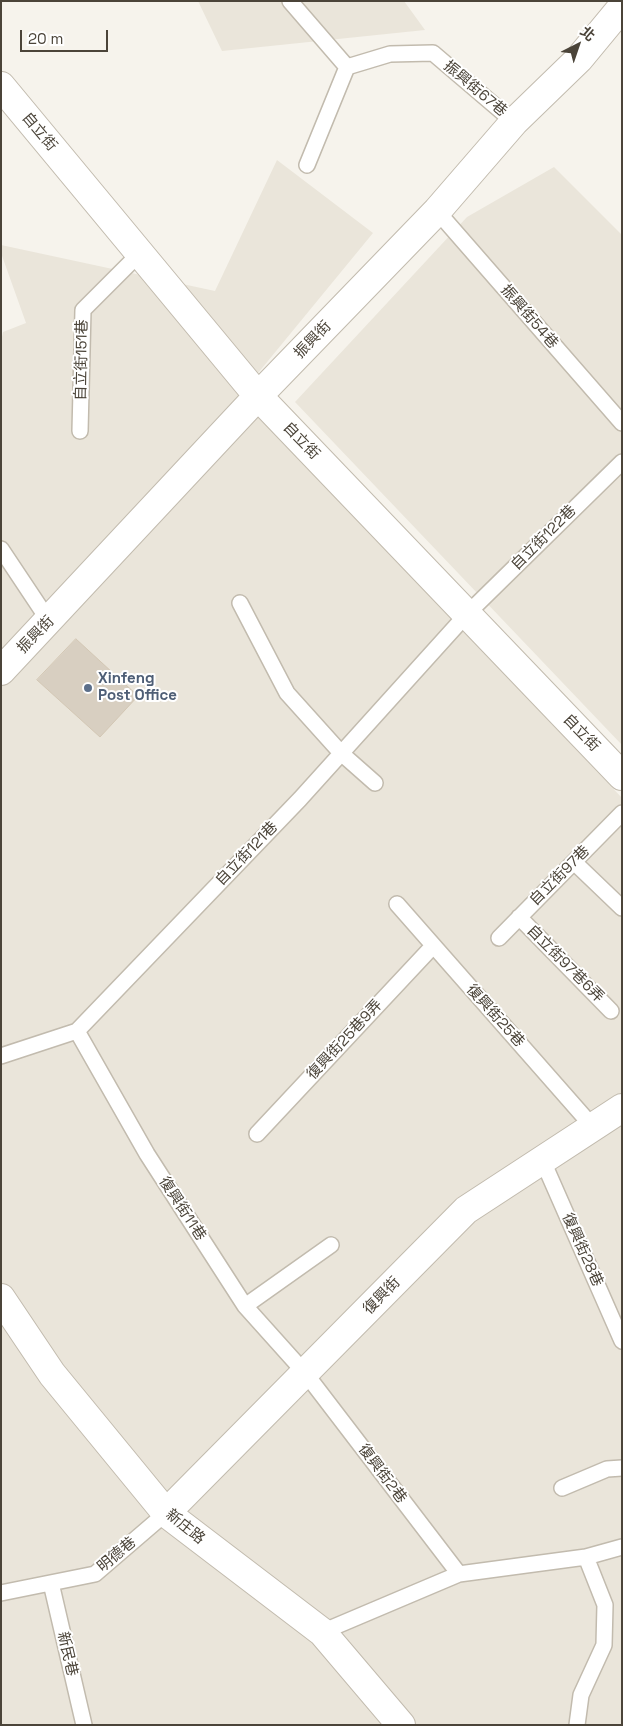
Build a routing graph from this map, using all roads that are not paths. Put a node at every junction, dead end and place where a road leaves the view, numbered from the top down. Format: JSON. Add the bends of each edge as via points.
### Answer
{"nodes":[{"id":1,"x":290,"y":1,"type":"edge"},
{"id":2,"x":622,"y":7,"type":"edge"},
{"id":3,"x":347,"y":67,"type":"junction"},
{"id":4,"x":1,"y":86,"type":"edge"},
{"id":5,"x":514,"y":122,"type":"junction"},
{"id":6,"x":307,"y":166,"type":"dead end"},
{"id":7,"x":437,"y":211,"type":"junction"},
{"id":8,"x":140,"y":254,"type":"junction"},
{"id":9,"x":258,"y":396,"type":"junction"},
{"id":10,"x":622,"y":423,"type":"edge"},
{"id":11,"x":80,"y":431,"type":"dead end"},
{"id":12,"x":622,"y":462,"type":"edge"},
{"id":13,"x":1,"y":549,"type":"edge"},
{"id":14,"x":240,"y":603,"type":"dead end"},
{"id":15,"x":467,"y":614,"type":"junction"},
{"id":16,"x":50,"y":621,"type":"junction"},
{"id":17,"x":1,"y":671,"type":"edge"},
{"id":18,"x":341,"y":753,"type":"junction"},
{"id":19,"x":622,"y":776,"type":"edge"},
{"id":20,"x":374,"y":784,"type":"dead end"},
{"id":21,"x":622,"y":813,"type":"edge"},
{"id":22,"x":574,"y":862,"type":"junction"},
{"id":23,"x":397,"y":904,"type":"dead end"},
{"id":24,"x":622,"y":908,"type":"edge"},
{"id":25,"x":519,"y":918,"type":"junction"},
{"id":26,"x":499,"y":938,"type":"dead end"},
{"id":27,"x":434,"y":946,"type":"junction"},
{"id":28,"x":611,"y":1011,"type":"dead end"},
{"id":29,"x":76,"y":1031,"type":"junction"},
{"id":30,"x":1,"y":1056,"type":"edge"},
{"id":31,"x":622,"y":1108,"type":"edge"},
{"id":32,"x":593,"y":1126,"type":"junction"},
{"id":33,"x":257,"y":1134,"type":"dead end"},
{"id":34,"x":542,"y":1159,"type":"junction"},
{"id":35,"x":331,"y":1245,"type":"dead end"},
{"id":36,"x":1,"y":1298,"type":"edge"},
{"id":37,"x":245,"y":1306,"type":"junction"},
{"id":38,"x":622,"y":1342,"type":"edge"},
{"id":39,"x":306,"y":1374,"type":"junction"},
{"id":40,"x":622,"y":1468,"type":"edge"},
{"id":41,"x":562,"y":1488,"type":"dead end"},
{"id":42,"x":166,"y":1513,"type":"junction"},
{"id":43,"x":622,"y":1547,"type":"edge"},
{"id":44,"x":586,"y":1556,"type":"junction"},
{"id":45,"x":458,"y":1574,"type":"junction"},
{"id":46,"x":51,"y":1583,"type":"junction"},
{"id":47,"x":1,"y":1593,"type":"edge"},
{"id":48,"x":322,"y":1632,"type":"junction"},
{"id":49,"x":84,"y":1725,"type":"edge"},
{"id":50,"x":401,"y":1725,"type":"edge"},
{"id":51,"x":576,"y":1725,"type":"edge"}],
"edges":[{"from":1,"to":3,"type":"lane"},
{"from":2,"to":5,"type":"street","name":"振興街","via":[[579,59]]},
{"from":3,"to":5,"type":"lane","name":"振興街67巷","via":[[390,54],[433,53]]},
{"from":3,"to":6,"type":"lane"},
{"from":4,"to":8,"type":"street","name":"自立街"},
{"from":5,"to":7,"type":"street","name":"振興街"},
{"from":7,"to":9,"type":"street","name":"振興街"},
{"from":7,"to":10,"type":"lane","name":"振興街54巷"},
{"from":8,"to":9,"type":"street","name":"自立街"},
{"from":8,"to":11,"type":"lane","name":"自立街151巷","via":[[83,310]]},
{"from":9,"to":15,"type":"street","name":"自立街"},
{"from":9,"to":16,"type":"street","name":"振興街"},
{"from":12,"to":15,"type":"lane","name":"自立街122巷"},
{"from":13,"to":16,"type":"lane"},
{"from":14,"to":18,"type":"lane","via":[[287,693]]},
{"from":15,"to":18,"type":"lane","name":"自立街121巷"},
{"from":15,"to":19,"type":"street","name":"自立街"},
{"from":16,"to":17,"type":"street","name":"振興街"},
{"from":18,"to":20,"type":"lane"},
{"from":18,"to":29,"type":"lane","name":"自立街121巷"},
{"from":21,"to":22,"type":"lane","name":"自立街97巷"},
{"from":22,"to":24,"type":"lane"},
{"from":22,"to":25,"type":"lane","name":"自立街97巷"},
{"from":23,"to":27,"type":"lane","name":"復興街25巷"},
{"from":25,"to":26,"type":"lane","name":"自立街97巷"},
{"from":25,"to":28,"type":"lane","name":"自立街97巷6弄"},
{"from":27,"to":32,"type":"lane","name":"復興街25巷"},
{"from":27,"to":33,"type":"lane","name":"復興街25巷9弄"},
{"from":29,"to":30,"type":"lane","name":"自立街121巷"},
{"from":29,"to":37,"type":"lane","name":"復興街11巷","via":[[146,1154]]},
{"from":31,"to":32,"type":"street","name":"復興街"},
{"from":32,"to":34,"type":"street","name":"復興街"},
{"from":34,"to":38,"type":"lane","name":"復興街28巷"},
{"from":34,"to":39,"type":"street","name":"復興街","via":[[466,1210]]},
{"from":35,"to":37,"type":"lane"},
{"from":36,"to":42,"type":"street","name":"新庄路","via":[[52,1374]]},
{"from":37,"to":39,"type":"lane","name":"復興街11巷"},
{"from":39,"to":42,"type":"street","name":"復興街"},
{"from":39,"to":45,"type":"lane","name":"復興街2巷"},
{"from":40,"to":41,"type":"lane","via":[[607,1469]]},
{"from":42,"to":46,"type":"lane","name":"明德巷","via":[[95,1574]]},
{"from":42,"to":48,"type":"street","name":"新庄路"},
{"from":43,"to":44,"type":"lane"},
{"from":44,"to":45,"type":"lane"},
{"from":44,"to":51,"type":"lane","via":[[605,1605],[604,1645],[581,1694]]},
{"from":45,"to":48,"type":"lane"},
{"from":46,"to":47,"type":"lane","name":"明德巷"},
{"from":46,"to":49,"type":"lane","name":"新民巷"},
{"from":48,"to":50,"type":"street","name":"新庄路"}]}
